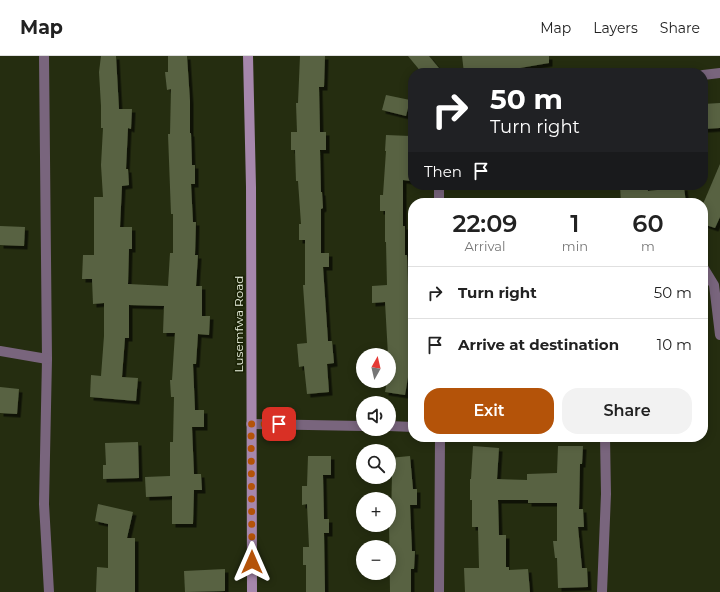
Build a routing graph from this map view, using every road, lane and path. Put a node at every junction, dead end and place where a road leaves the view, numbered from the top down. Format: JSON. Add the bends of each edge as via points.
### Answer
{"nodes":[{"id":1,"x":44,"y":56,"type":"edge"},
{"id":2,"x":248,"y":56,"type":"edge"},
{"id":3,"x":720,"y":73,"type":"edge"},
{"id":4,"x":708,"y":74,"type":"edge"},
{"id":5,"x":708,"y":275,"type":"edge"},
{"id":6,"x":720,"y":335,"type":"edge"},
{"id":7,"x":0,"y":350,"type":"edge"},
{"id":8,"x":47,"y":359,"type":"junction"},
{"id":9,"x":251,"y":424,"type":"junction"},
{"id":10,"x":356,"y":426,"type":"edge"},
{"id":11,"x":396,"y":426,"type":"edge"},
{"id":12,"x":408,"y":427,"type":"edge"},
{"id":13,"x":440,"y":442,"type":"edge"},
{"id":14,"x":605,"y":442,"type":"edge"},
{"id":15,"x":48,"y":592,"type":"edge"},
{"id":16,"x":252,"y":592,"type":"edge"},
{"id":17,"x":440,"y":592,"type":"edge"},
{"id":18,"x":602,"y":592,"type":"edge"}],
"edges":[{"from":1,"to":8,"type":"street"},
{"from":2,"to":9,"type":"street","name":"Lusemfwa Road"},
{"from":3,"to":4,"type":"street"},
{"from":5,"to":6,"type":"street","via":[[714,285]]},
{"from":7,"to":8,"type":"street"},
{"from":8,"to":15,"type":"street","via":[[44,504]]},
{"from":9,"to":10,"type":"street"},
{"from":9,"to":16,"type":"street","name":"Lusemfwa Road"},
{"from":11,"to":12,"type":"street"},
{"from":13,"to":17,"type":"street"},
{"from":14,"to":18,"type":"street"}]}
